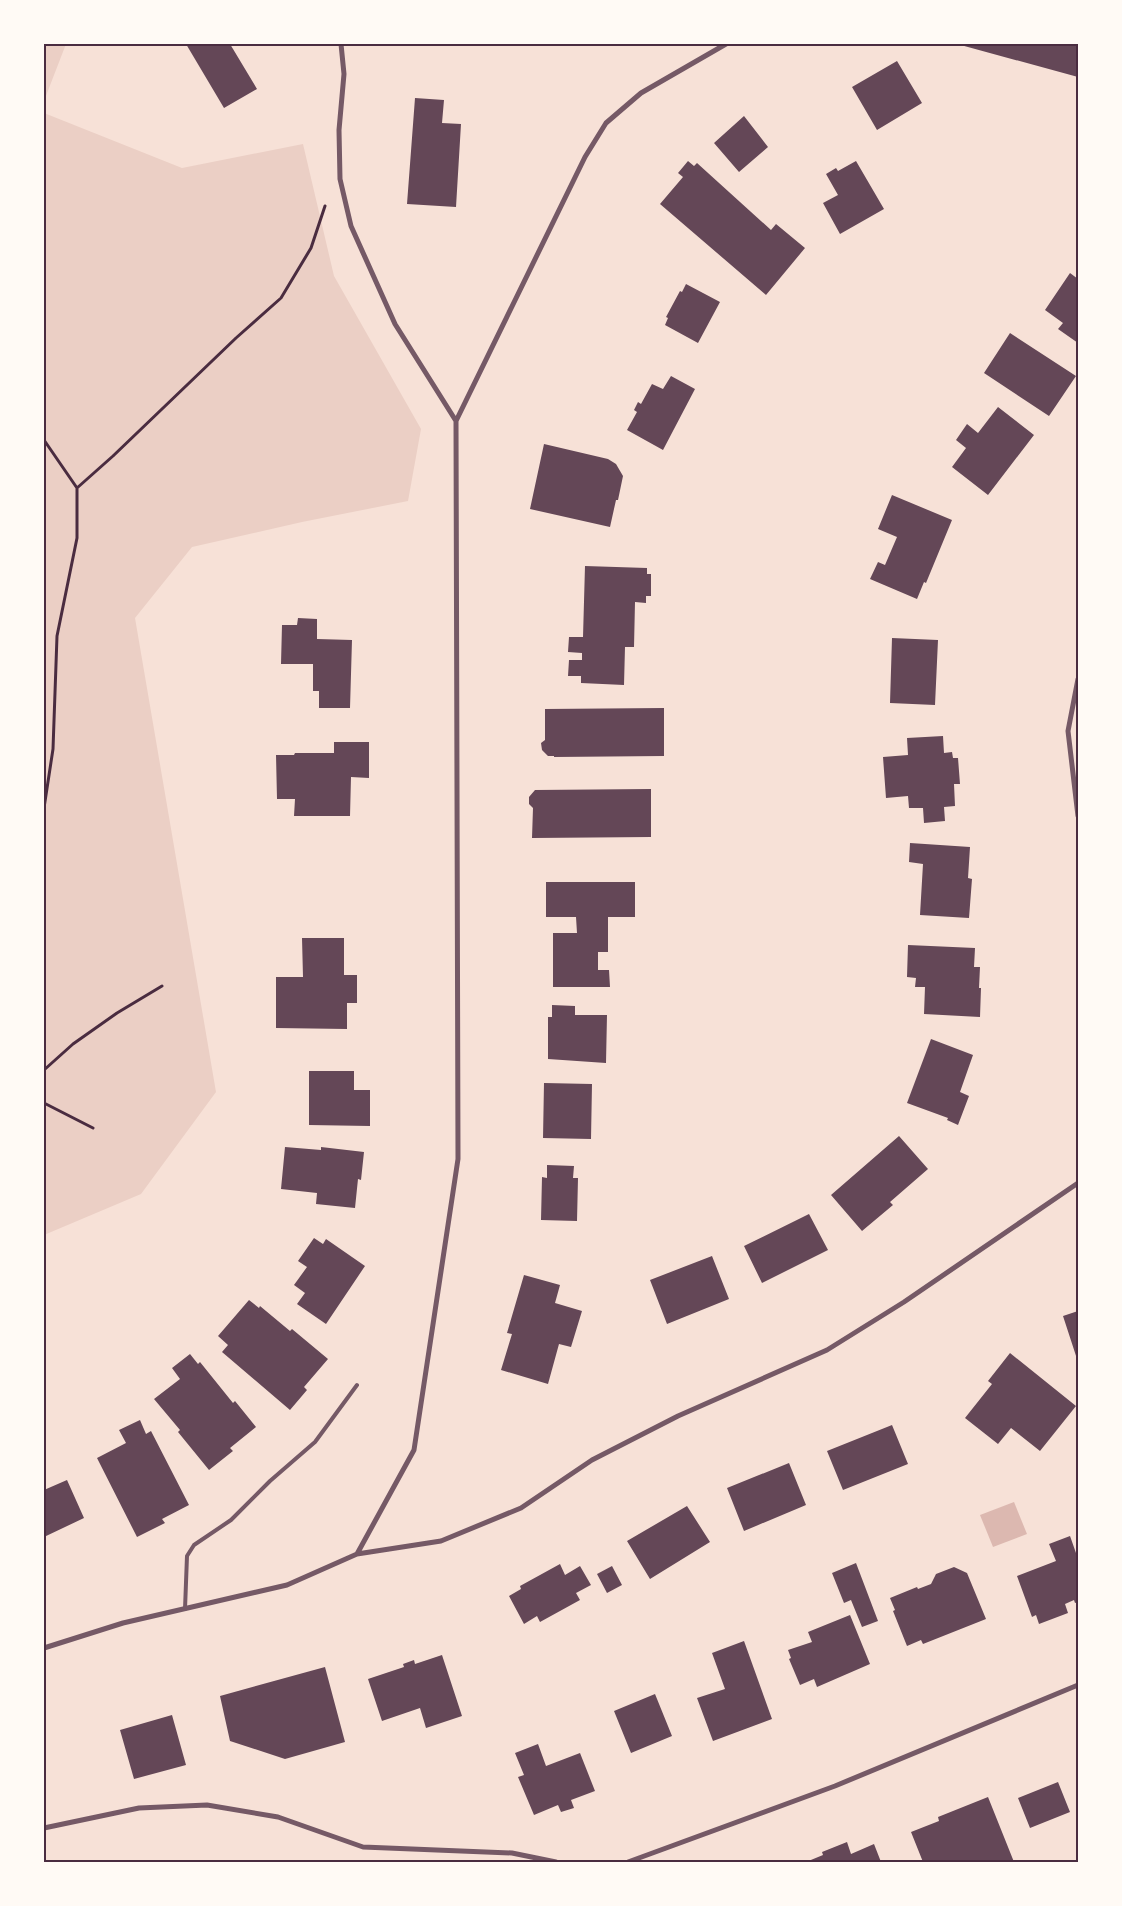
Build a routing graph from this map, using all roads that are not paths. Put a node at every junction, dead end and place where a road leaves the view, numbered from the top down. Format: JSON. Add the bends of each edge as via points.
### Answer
{"nodes":[{"id":1,"x":341,"y":44,"type":"edge"},
{"id":2,"x":726,"y":44,"type":"edge"},
{"id":3,"x":456,"y":421,"type":"junction"},
{"id":4,"x":1078,"y":679,"type":"edge"},
{"id":5,"x":1078,"y":816,"type":"edge"},
{"id":6,"x":1078,"y":1183,"type":"edge"},
{"id":7,"x":358,"y":1385,"type":"dead end"},
{"id":8,"x":357,"y":1554,"type":"junction"},
{"id":9,"x":185,"y":1609,"type":"junction"},
{"id":10,"x":44,"y":1648,"type":"edge"},
{"id":11,"x":1078,"y":1685,"type":"edge"},
{"id":12,"x":44,"y":1828,"type":"edge"},
{"id":13,"x":556,"y":1862,"type":"edge"},
{"id":14,"x":628,"y":1862,"type":"edge"}],
"edges":[{"from":1,"to":3,"type":"street","via":[[344,74],[339,130],[340,179],[351,226],[395,324]]},
{"from":2,"to":3,"type":"street","via":[[641,93],[606,123],[585,157]]},
{"from":3,"to":8,"type":"street","via":[[458,1159],[414,1450]]},
{"from":4,"to":5,"type":"street","via":[[1068,730]]},
{"from":6,"to":8,"type":"street","via":[[904,1302],[827,1350],[678,1416],[592,1460],[521,1508],[441,1541]]},
{"from":7,"to":9,"type":"lane","via":[[315,1442],[231,1520],[194,1545],[186,1556]]},
{"from":8,"to":9,"type":"street","via":[[287,1585]]},
{"from":9,"to":10,"type":"street"},
{"from":11,"to":14,"type":"street","via":[[835,1786]]},
{"from":12,"to":13,"type":"street","via":[[139,1808],[207,1805],[278,1817],[363,1847],[512,1854]]}]}
